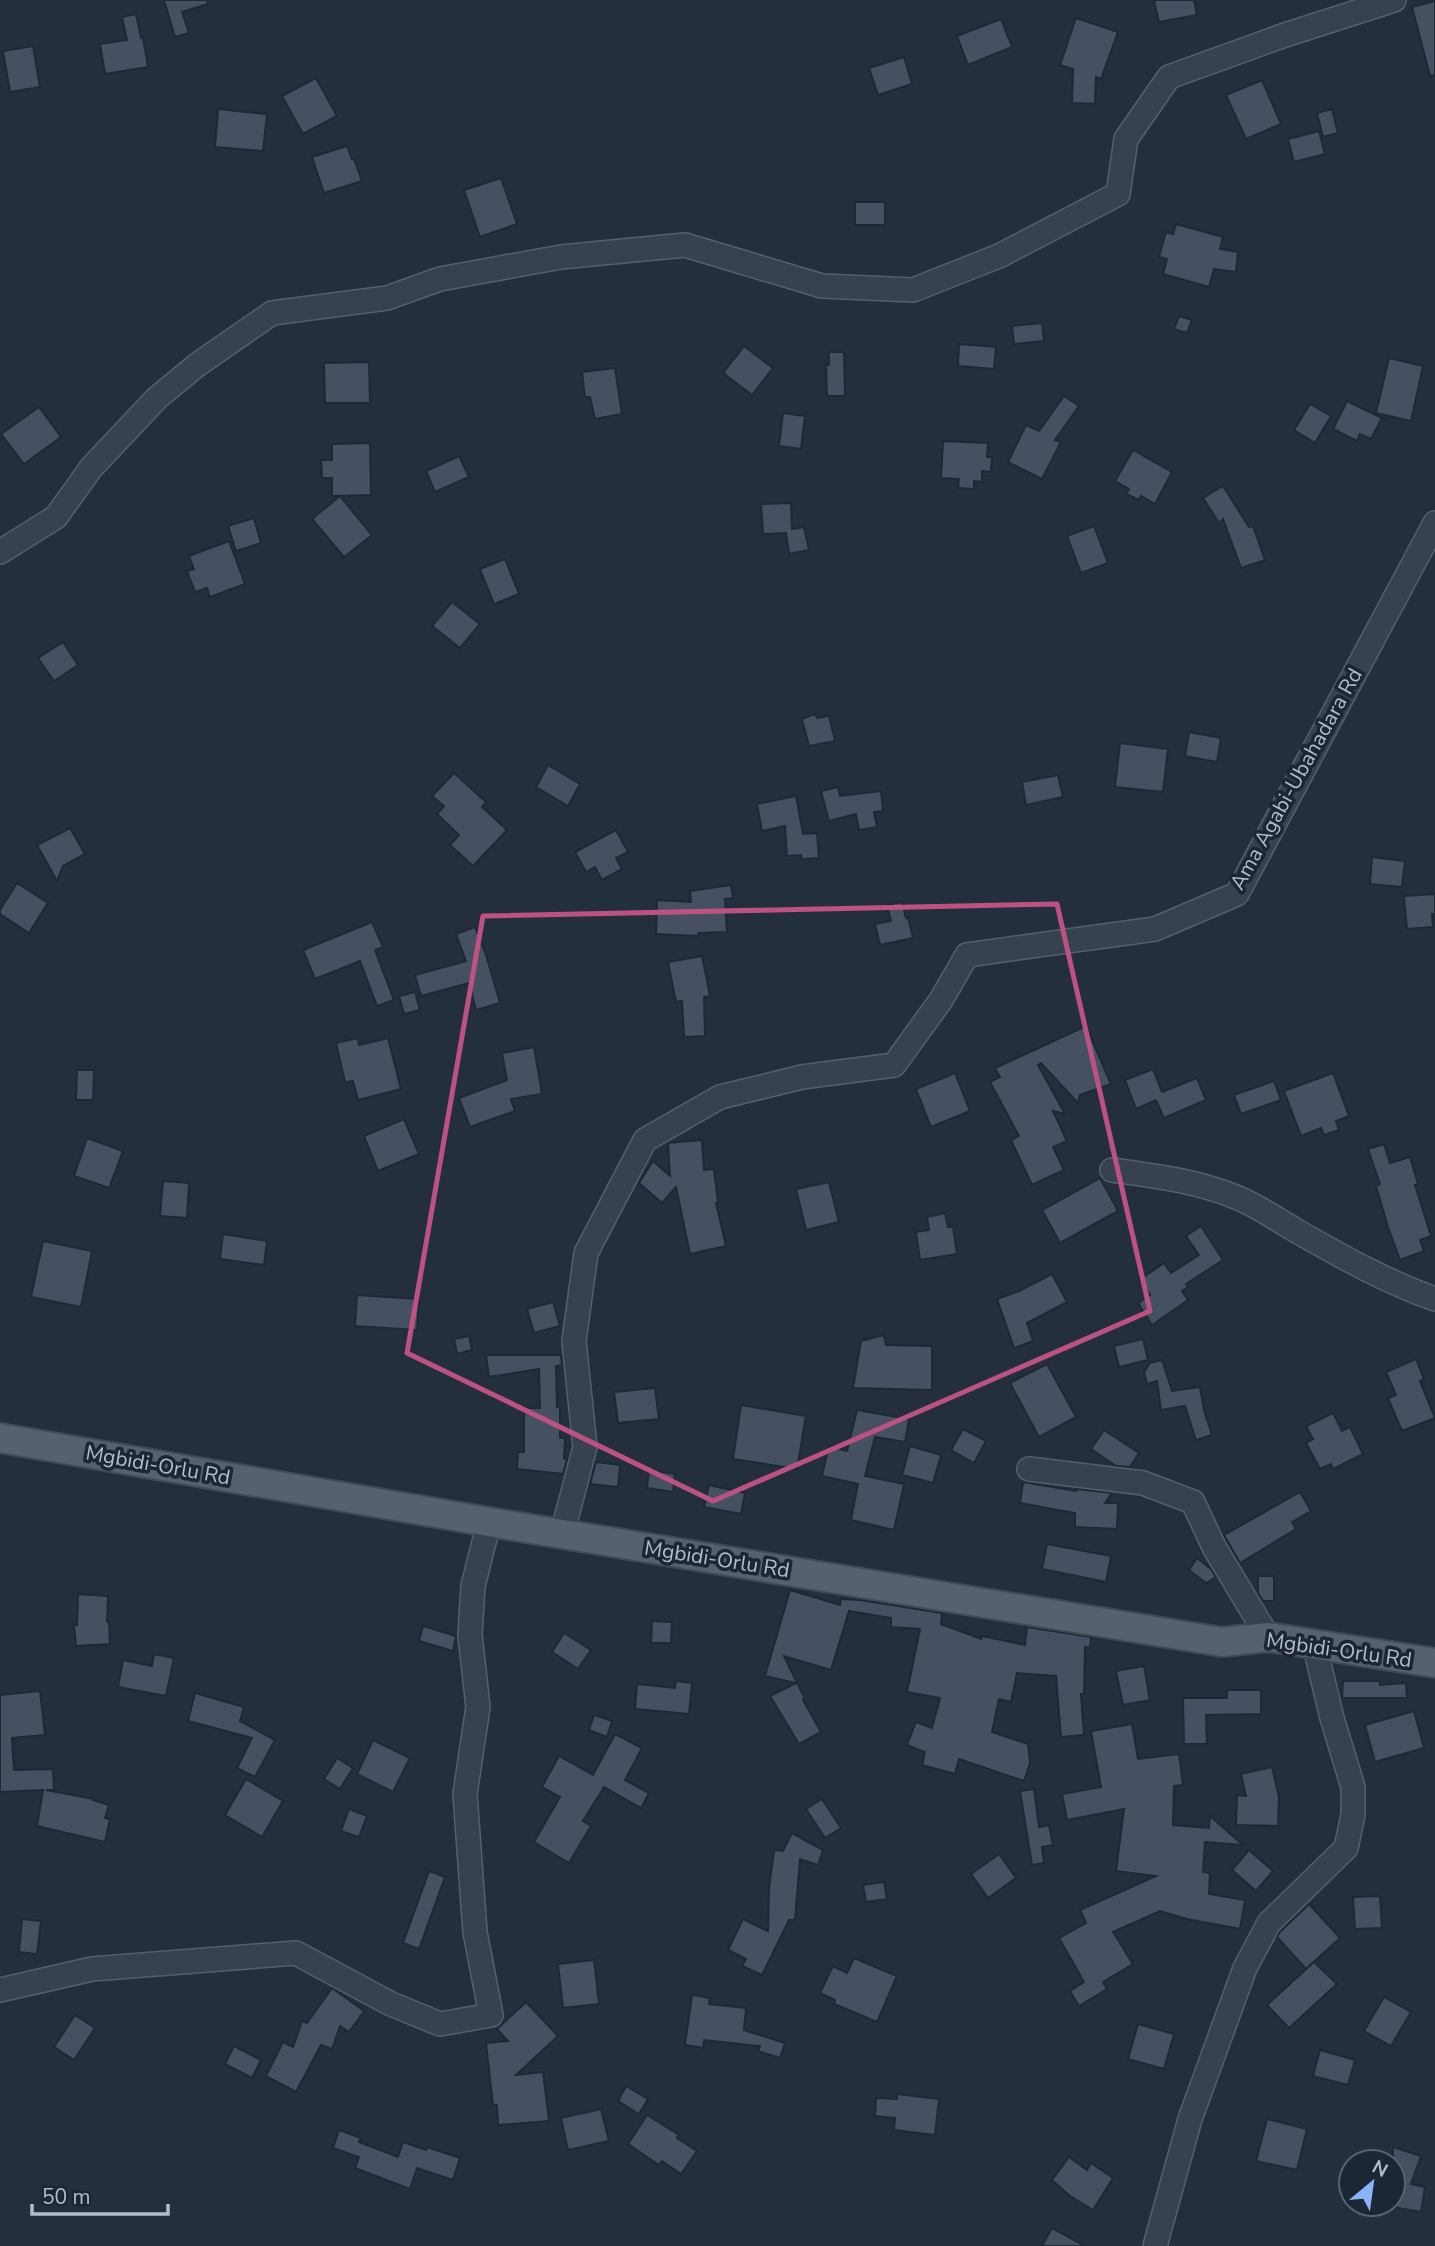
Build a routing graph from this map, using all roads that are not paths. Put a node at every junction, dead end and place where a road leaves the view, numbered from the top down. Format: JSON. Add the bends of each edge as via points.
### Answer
{"nodes":[{"id":1,"x":1394,"y":0,"type":"edge"},
{"id":2,"x":1435,"y":523,"type":"edge"},
{"id":3,"x":0,"y":552,"type":"edge"},
{"id":4,"x":1112,"y":1170,"type":"dead end"},
{"id":5,"x":1435,"y":1299,"type":"edge"},
{"id":6,"x":0,"y":1438,"type":"edge"},
{"id":7,"x":1029,"y":1469,"type":"dead end"},
{"id":8,"x":489,"y":1522,"type":"junction"},
{"id":9,"x":562,"y":1534,"type":"junction"},
{"id":10,"x":1268,"y":1637,"type":"junction"},
{"id":11,"x":1314,"y":1643,"type":"junction"},
{"id":12,"x":1435,"y":1663,"type":"edge"},
{"id":13,"x":0,"y":1990,"type":"edge"},
{"id":14,"x":1155,"y":2246,"type":"edge"}],
"edges":[{"from":1,"to":3,"type":"street","via":[[1169,77],[1126,139],[1118,194],[999,256],[913,290],[822,286],[685,244],[561,257],[440,279],[387,298],[272,313],[157,398],[91,468],[56,517]]},
{"from":2,"to":9,"type":"street","name":"Ama Agabi-Ubahadara Rd","via":[[1237,894],[1155,929],[967,954],[941,1000],[894,1065],[802,1077],[720,1097],[645,1140],[586,1252],[574,1341],[585,1447]]},
{"from":4,"to":5,"type":"street","via":[[1206,1186],[1241,1199],[1341,1255]]},
{"from":6,"to":8,"type":"main road","name":"Mgbidi-Orlu Rd"},
{"from":7,"to":10,"type":"street","via":[[1143,1483],[1193,1502]]},
{"from":8,"to":9,"type":"main road","name":"Mgbidi-Orlu Rd"},
{"from":8,"to":13,"type":"street","via":[[472,1586],[470,1635],[478,1707],[465,1794],[475,1933],[491,2015],[440,2024],[391,2004],[296,1953],[92,1969]]},
{"from":9,"to":10,"type":"main road","name":"Mgbidi-Orlu Rd","via":[[1222,1642]]},
{"from":10,"to":11,"type":"main road","name":"Mgbidi-Orlu Rd"},
{"from":11,"to":12,"type":"main road","name":"Mgbidi-Orlu Rd"},
{"from":11,"to":14,"type":"street","via":[[1353,1787],[1346,1848],[1269,1923],[1245,1968],[1190,2119]]}]}
